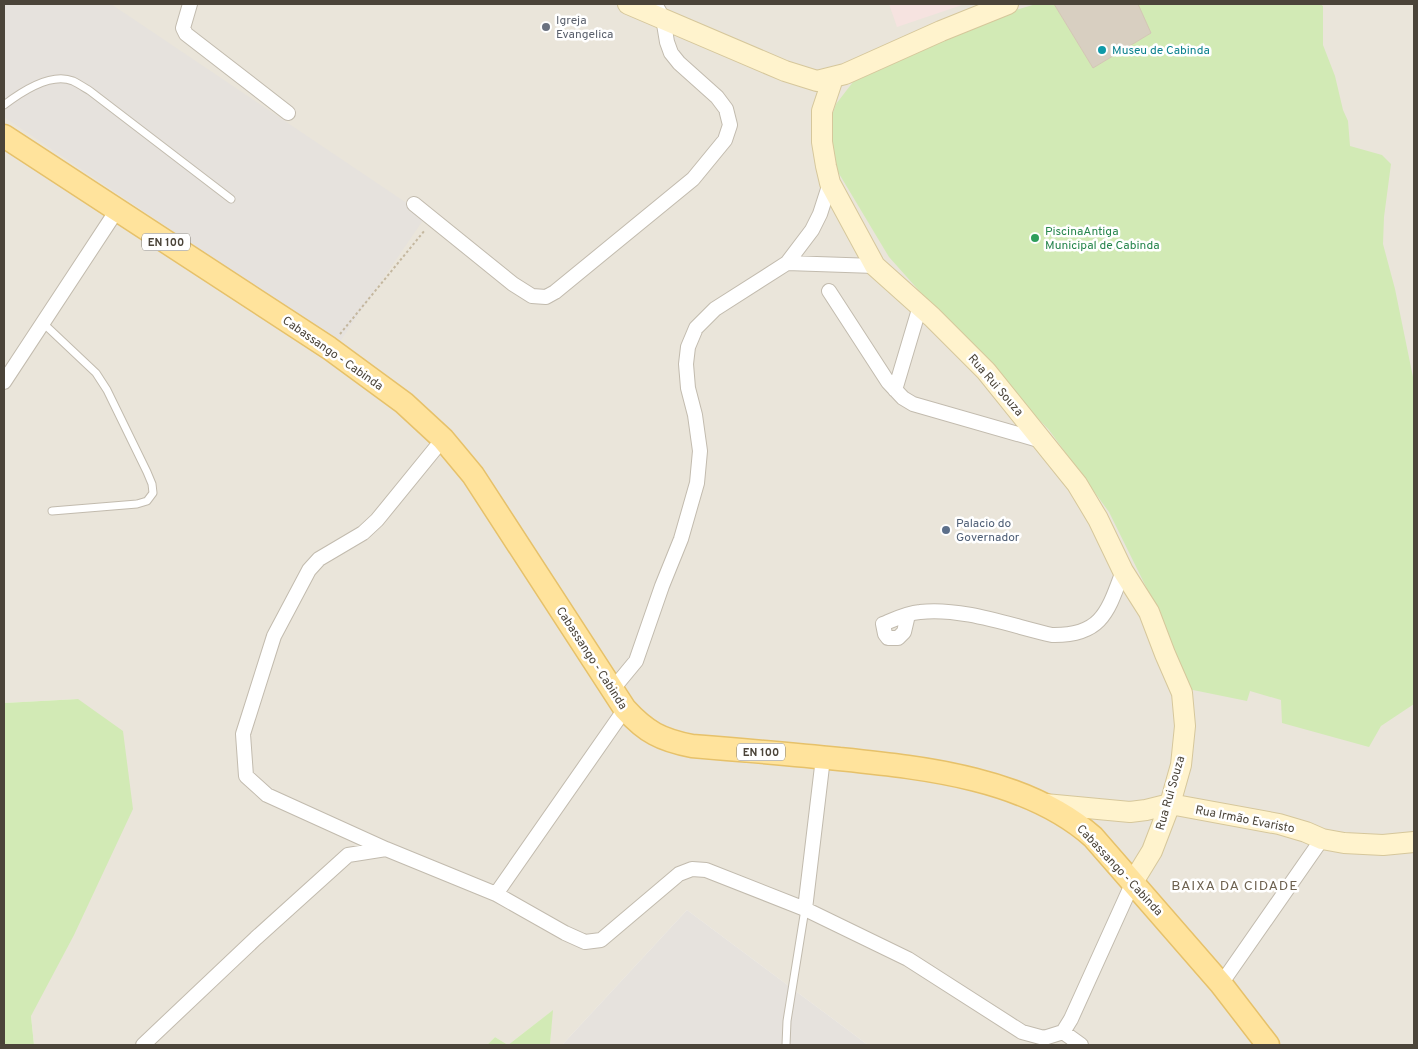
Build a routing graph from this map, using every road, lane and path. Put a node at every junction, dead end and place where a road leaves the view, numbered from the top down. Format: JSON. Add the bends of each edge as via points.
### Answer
{"nodes":[{"id":1,"x":190,"y":4,"type":"edge"},
{"id":2,"x":628,"y":4,"type":"edge"},
{"id":3,"x":1008,"y":4,"type":"edge"},
{"id":4,"x":659,"y":11,"type":"edge"},
{"id":5,"x":832,"y":78,"type":"junction"},
{"id":6,"x":4,"y":105,"type":"edge"},
{"id":7,"x":288,"y":113,"type":"dead end"},
{"id":8,"x":4,"y":136,"type":"edge"},
{"id":9,"x":830,"y":183,"type":"junction"},
{"id":10,"x":231,"y":199,"type":"dead end"},
{"id":11,"x":414,"y":204,"type":"dead end"},
{"id":12,"x":117,"y":210,"type":"junction"},
{"id":13,"x":436,"y":221,"type":"junction"},
{"id":14,"x":787,"y":263,"type":"junction"},
{"id":15,"x":876,"y":266,"type":"junction"},
{"id":16,"x":829,"y":290,"type":"dead end"},
{"id":17,"x":920,"y":306,"type":"junction"},
{"id":18,"x":43,"y":323,"type":"junction"},
{"id":19,"x":329,"y":348,"type":"junction"},
{"id":20,"x":4,"y":382,"type":"edge"},
{"id":21,"x":894,"y":390,"type":"junction"},
{"id":22,"x":443,"y":439,"type":"junction"},
{"id":23,"x":1044,"y":441,"type":"junction"},
{"id":24,"x":52,"y":511,"type":"dead end"},
{"id":25,"x":1123,"y":571,"type":"junction"},
{"id":26,"x":908,"y":615,"type":"dead end"},
{"id":27,"x":612,"y":690,"type":"junction"},
{"id":28,"x":625,"y":709,"type":"junction"},
{"id":29,"x":823,"y":758,"type":"junction"},
{"id":30,"x":1045,"y":804,"type":"junction"},
{"id":31,"x":1170,"y":804,"type":"junction"},
{"id":32,"x":1110,"y":811,"type":"junction"},
{"id":33,"x":1093,"y":837,"type":"junction"},
{"id":34,"x":1322,"y":839,"type":"junction"},
{"id":35,"x":1414,"y":842,"type":"edge"},
{"id":36,"x":386,"y":848,"type":"junction"},
{"id":37,"x":1133,"y":882,"type":"junction"},
{"id":38,"x":496,"y":894,"type":"junction"},
{"id":39,"x":805,"y":909,"type":"junction"},
{"id":40,"x":1221,"y":984,"type":"junction"},
{"id":41,"x":1063,"y":1032,"type":"junction"},
{"id":42,"x":143,"y":1045,"type":"edge"},
{"id":43,"x":786,"y":1045,"type":"edge"},
{"id":44,"x":1081,"y":1045,"type":"edge"},
{"id":45,"x":1268,"y":1045,"type":"edge"}],
"edges":[{"from":1,"to":7,"type":"street","via":[[183,28],[186,34]]},
{"from":2,"to":4,"type":"street"},
{"from":3,"to":5,"type":"street"},
{"from":4,"to":5,"type":"street","via":[[799,76],[817,81]]},
{"from":4,"to":13,"type":"street","via":[[671,53],[717,96],[726,108],[730,126],[725,140],[693,179],[546,297],[532,296],[514,284]]},
{"from":5,"to":9,"type":"street","name":"Rua Rui Souza","via":[[822,111],[822,142]]},
{"from":6,"to":10,"type":"lane","via":[[45,82],[58,79],[72,81],[90,91]]},
{"from":8,"to":12,"type":"main road","name":"Cabassango - Cabinda","number":"EN 100"},
{"from":9,"to":14,"type":"street","via":[[812,230]]},
{"from":9,"to":15,"type":"street","name":"Rua Rui Souza"},
{"from":11,"to":13,"type":"street"},
{"from":12,"to":18,"type":"street"},
{"from":12,"to":19,"type":"main road","name":"Cabassango - Cabinda","number":"EN 100"},
{"from":13,"to":19,"type":"path"},
{"from":14,"to":15,"type":"street"},
{"from":14,"to":27,"type":"street","via":[[715,309],[696,328],[688,346],[688,388],[700,451],[697,482],[681,539],[636,661]]},
{"from":15,"to":17,"type":"street","name":"Rua Rui Souza"},
{"from":16,"to":21,"type":"street"},
{"from":17,"to":21,"type":"street"},
{"from":17,"to":23,"type":"street","name":"Rua Rui Souza","via":[[986,370]]},
{"from":18,"to":20,"type":"street"},
{"from":18,"to":24,"type":"lane","via":[[96,373],[107,390],[152,484],[153,494],[138,504]]},
{"from":19,"to":22,"type":"main road","name":"Cabassango - Cabinda","number":"EN 100","via":[[404,403]]},
{"from":21,"to":23,"type":"street","via":[[913,404]]},
{"from":22,"to":27,"type":"main road","name":"Cabassango - Cabinda","number":"EN 100","via":[[473,475]]},
{"from":22,"to":36,"type":"street","via":[[378,520],[363,533],[319,559],[309,570],[274,636],[243,734],[246,776],[267,795]]},
{"from":23,"to":25,"type":"street","name":"Rua Rui Souza","via":[[1098,518]]},
{"from":25,"to":26,"type":"street","via":[[1108,610],[1100,620],[1068,636],[957,612]]},
{"from":25,"to":31,"type":"street","name":"Rua Rui Souza","via":[[1149,612],[1182,693],[1185,726],[1181,765]]},
{"from":27,"to":28,"type":"main road","name":"Cabassango - Cabinda","number":"EN 100"},
{"from":28,"to":29,"type":"main road","name":"Cabassango - Cabinda","number":"EN 100","via":[[639,725],[670,742]]},
{"from":28,"to":38,"type":"street"},
{"from":29,"to":30,"type":"main road","name":"Cabassango - Cabinda","number":"EN 100","via":[[941,772]]},
{"from":29,"to":39,"type":"street"},
{"from":30,"to":32,"type":"street","name":"Rua Irmão Evaristo"},
{"from":30,"to":33,"type":"main road","name":"Cabassango - Cabinda","number":"EN 100"},
{"from":31,"to":32,"type":"street","name":"Rua Irmão Evaristo","via":[[1130,812]]},
{"from":31,"to":34,"type":"street","name":"Rua Irmão Evaristo","via":[[1279,824]]},
{"from":31,"to":37,"type":"street","name":"Rua Rui Souza","via":[[1152,851]]},
{"from":32,"to":33,"type":"street","via":[[1098,822]]},
{"from":33,"to":37,"type":"main road","name":"Cabassango - Cabinda","number":"EN 100"},
{"from":34,"to":35,"type":"street","name":"Rua Irmão Evaristo","via":[[1365,845]]},
{"from":34,"to":40,"type":"street"},
{"from":36,"to":38,"type":"street"},
{"from":36,"to":42,"type":"street","via":[[348,855]]},
{"from":37,"to":40,"type":"main road","name":"Cabassango - Cabinda","number":"EN 100"},
{"from":37,"to":41,"type":"street"},
{"from":38,"to":39,"type":"street","via":[[585,942],[601,940],[679,874],[692,869],[706,870]]},
{"from":39,"to":41,"type":"street","via":[[908,959],[1022,1032],[1044,1038]]},
{"from":39,"to":43,"type":"lane"},
{"from":40,"to":45,"type":"main road","name":"Cabassango - Cabinda","number":"EN 100"},
{"from":41,"to":44,"type":"street"}]}
